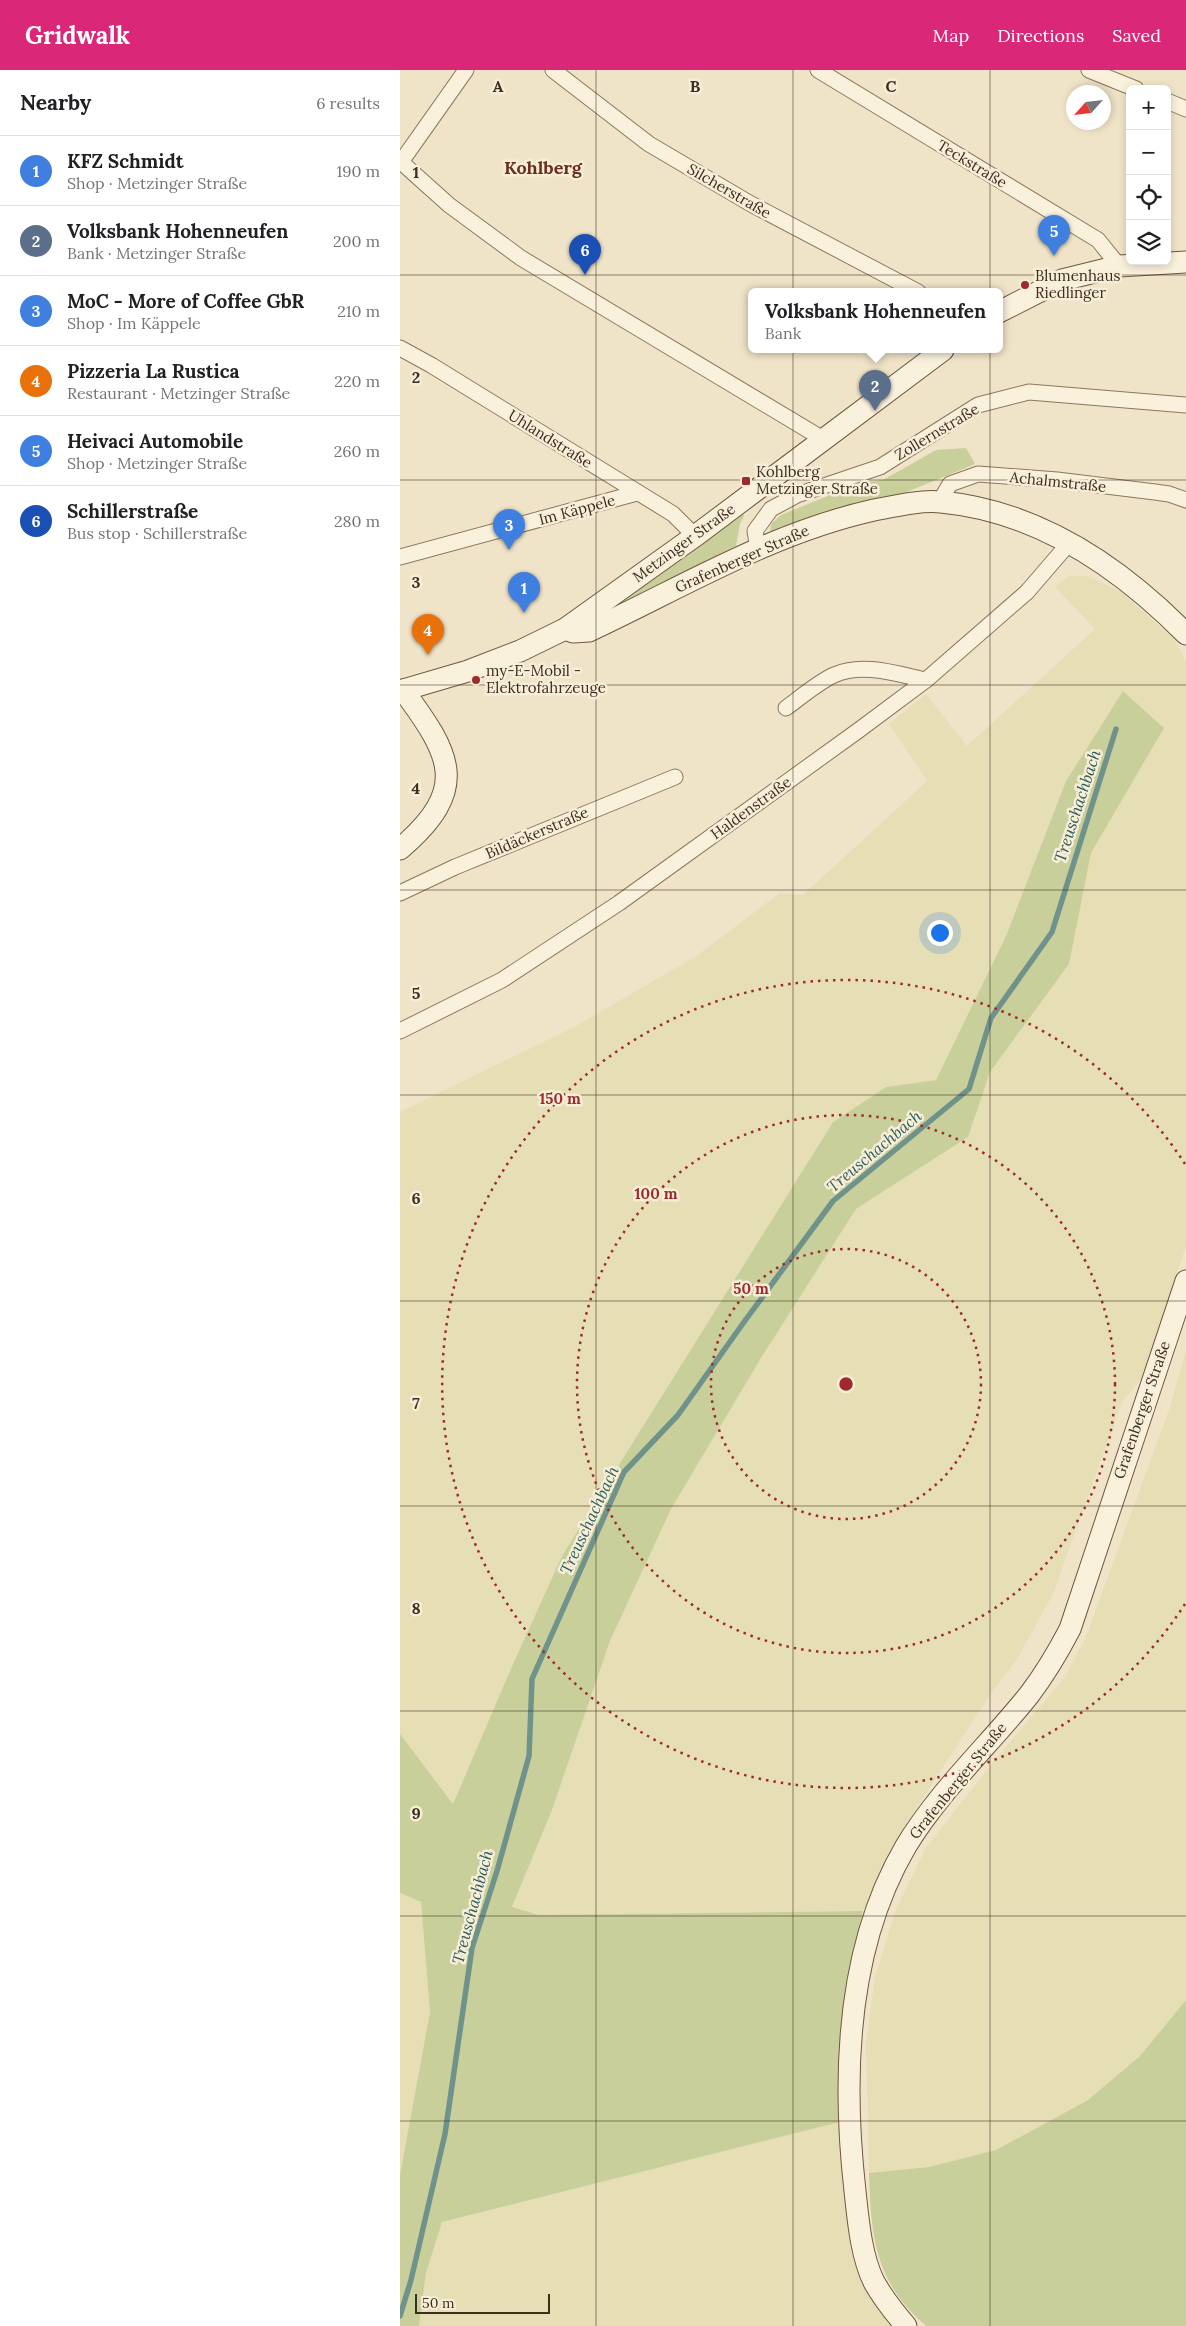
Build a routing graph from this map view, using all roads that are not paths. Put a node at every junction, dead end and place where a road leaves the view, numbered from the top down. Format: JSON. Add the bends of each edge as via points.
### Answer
{"nodes":[{"id":1,"x":466,"y":70,"type":"edge"},
{"id":2,"x":553,"y":70,"type":"edge"},
{"id":3,"x":818,"y":70,"type":"edge"},
{"id":4,"x":1090,"y":70,"type":"edge"},
{"id":5,"x":1126,"y":85,"type":"edge"},
{"id":6,"x":1171,"y":103,"type":"edge"},
{"id":7,"x":1186,"y":109,"type":"edge"},
{"id":8,"x":400,"y":161,"type":"edge"},
{"id":9,"x":1186,"y":262,"type":"edge"},
{"id":10,"x":1120,"y":266,"type":"junction"},
{"id":11,"x":910,"y":288,"type":"edge"},
{"id":12,"x":1003,"y":310,"type":"edge"},
{"id":13,"x":400,"y":348,"type":"edge"},
{"id":14,"x":939,"y":353,"type":"edge"},
{"id":15,"x":1186,"y":405,"type":"edge"},
{"id":16,"x":823,"y":439,"type":"junction"},
{"id":17,"x":637,"y":494,"type":"junction"},
{"id":18,"x":1186,"y":500,"type":"edge"},
{"id":19,"x":940,"y":501,"type":"junction"},
{"id":20,"x":695,"y":536,"type":"junction"},
{"id":21,"x":1070,"y":542,"type":"junction"},
{"id":22,"x":758,"y":549,"type":"junction"},
{"id":23,"x":400,"y":557,"type":"edge"},
{"id":24,"x":565,"y":629,"type":"junction"},
{"id":25,"x":1186,"y":634,"type":"edge"},
{"id":26,"x":926,"y":680,"type":"junction"},
{"id":27,"x":401,"y":688,"type":"edge"},
{"id":28,"x":786,"y":708,"type":"dead end"},
{"id":29,"x":675,"y":777,"type":"dead end"},
{"id":30,"x":400,"y":849,"type":"edge"},
{"id":31,"x":400,"y":893,"type":"edge"},
{"id":32,"x":400,"y":1031,"type":"edge"},
{"id":33,"x":1186,"y":1281,"type":"edge"},
{"id":34,"x":906,"y":2326,"type":"edge"}],
"edges":[{"from":1,"to":8,"type":"street"},
{"from":2,"to":11,"type":"street","name":"Silcherstraße","via":[[649,144],[751,204]]},
{"from":3,"to":10,"type":"street","name":"Teckstraße","via":[[1098,240]]},
{"from":4,"to":5,"type":"street"},
{"from":6,"to":7,"type":"street"},
{"from":8,"to":16,"type":"street","via":[[449,205],[521,258]]},
{"from":9,"to":10,"type":"street"},
{"from":10,"to":12,"type":"street","via":[[1062,280]]},
{"from":13,"to":17,"type":"street","name":"Uhlandstraße"},
{"from":14,"to":16,"type":"street","name":"Metzinger Straße"},
{"from":15,"to":22,"type":"street","name":"Zollernstraße","via":[[1030,392],[978,405],[880,467],[797,496],[772,509],[755,530]]},
{"from":16,"to":20,"type":"street","name":"Metzinger Straße"},
{"from":17,"to":20,"type":"street","name":"Uhlandstraße","via":[[673,514]]},
{"from":17,"to":23,"type":"street","name":"Im Käppele"},
{"from":18,"to":19,"type":"street","name":"Achalmstraße","via":[[1155,492],[978,474],[950,484]]},
{"from":19,"to":21,"type":"street","name":"Grafenberger Straße","via":[[1032,523]]},
{"from":19,"to":22,"type":"street","name":"Grafenberger Straße","via":[[846,516],[788,535]]},
{"from":20,"to":24,"type":"street","name":"Metzinger Straße"},
{"from":21,"to":25,"type":"street","name":"Grafenberger Straße","via":[[1154,602]]},
{"from":21,"to":26,"type":"street","name":"Haldenstraße","via":[[1027,592]]},
{"from":22,"to":24,"type":"street","name":"Grafenberger Straße","via":[[589,631]]},
{"from":24,"to":27,"type":"street","name":"Metzinger Straße","via":[[468,671]]},
{"from":26,"to":28,"type":"street","via":[[884,670],[854,670],[834,674]]},
{"from":26,"to":32,"type":"street","name":"Haldenstraße","via":[[619,903],[502,980]]},
{"from":27,"to":30,"type":"street","via":[[432,730],[441,749],[446,774],[443,796],[436,812]]},
{"from":29,"to":31,"type":"street","name":"Bildäckerstraße","via":[[455,867]]},
{"from":33,"to":34,"type":"street","name":"Grafenberger Straße","via":[[1070,1629],[1030,1694],[937,1803],[906,1846],[871,1927],[852,2028],[848,2082],[851,2156],[859,2232],[873,2280],[892,2311]]}]}
